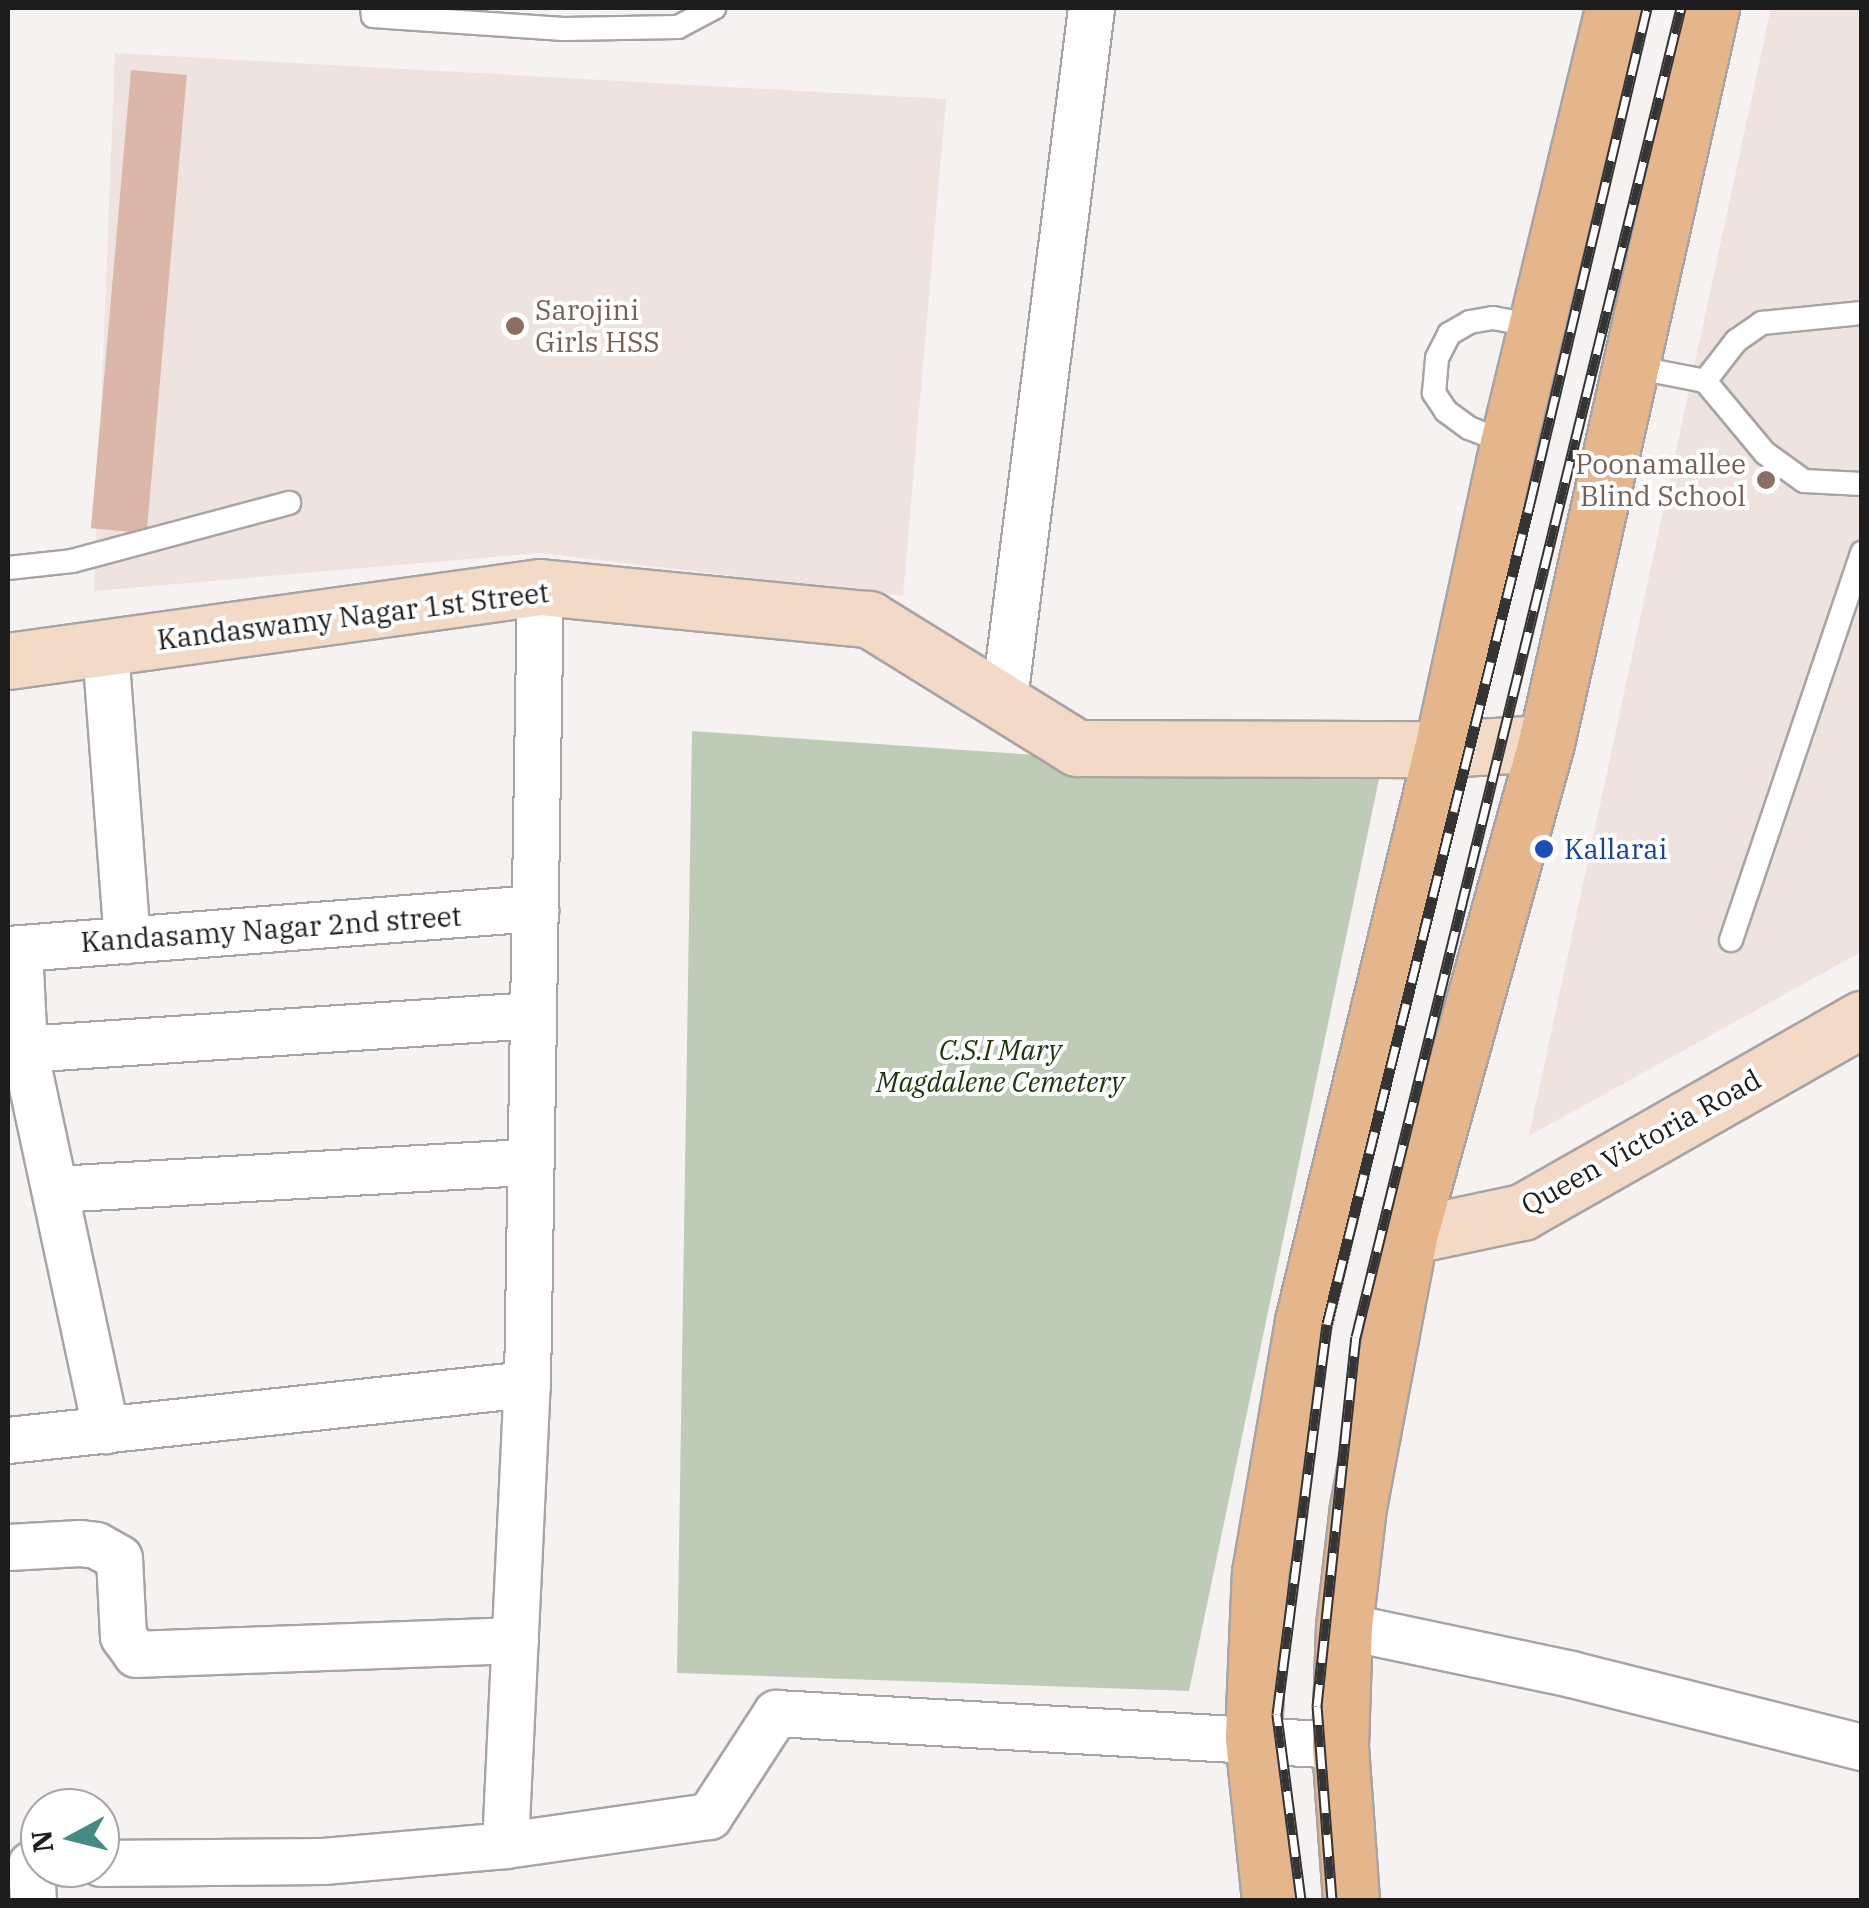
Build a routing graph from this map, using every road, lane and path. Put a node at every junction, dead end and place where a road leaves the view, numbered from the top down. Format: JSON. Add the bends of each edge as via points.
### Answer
{"nodes":[{"id":1,"x":372,"y":8,"type":"edge"},
{"id":2,"x":714,"y":8,"type":"edge"},
{"id":3,"x":1091,"y":8,"type":"edge"},
{"id":4,"x":1613,"y":8,"type":"edge"},
{"id":5,"x":1711,"y":8,"type":"edge"},
{"id":6,"x":1862,"y":313,"type":"edge"},
{"id":7,"x":1536,"y":326,"type":"junction"},
{"id":8,"x":1628,"y":366,"type":"junction"},
{"id":9,"x":1705,"y":380,"type":"junction"},
{"id":10,"x":1508,"y":443,"type":"junction"},
{"id":11,"x":1862,"y":484,"type":"edge"},
{"id":12,"x":290,"y":504,"type":"dead end"},
{"id":13,"x":1862,"y":553,"type":"edge"},
{"id":14,"x":8,"y":568,"type":"edge"},
{"id":15,"x":540,"y":587,"type":"junction"},
{"id":16,"x":105,"y":649,"type":"junction"},
{"id":17,"x":8,"y":661,"type":"edge"},
{"id":18,"x":1004,"y":699,"type":"junction"},
{"id":19,"x":1546,"y":743,"type":"junction"},
{"id":20,"x":1442,"y":749,"type":"junction"},
{"id":21,"x":534,"y":908,"type":"junction"},
{"id":22,"x":127,"y":940,"type":"junction"},
{"id":23,"x":1732,"y":940,"type":"dead end"},
{"id":24,"x":13,"y":948,"type":"edge"},
{"id":25,"x":533,"y":1015,"type":"junction"},
{"id":26,"x":1862,"y":1019,"type":"edge"},
{"id":27,"x":24,"y":1049,"type":"junction"},
{"id":28,"x":530,"y":1162,"type":"junction"},
{"id":29,"x":56,"y":1189,"type":"junction"},
{"id":30,"x":1410,"y":1236,"type":"junction"},
{"id":31,"x":527,"y":1384,"type":"junction"},
{"id":32,"x":106,"y":1430,"type":"junction"},
{"id":33,"x":8,"y":1440,"type":"edge"},
{"id":34,"x":8,"y":1547,"type":"edge"},
{"id":35,"x":1344,"y":1626,"type":"junction"},
{"id":36,"x":515,"y":1640,"type":"junction"},
{"id":37,"x":1253,"y":1737,"type":"junction"},
{"id":38,"x":1340,"y":1745,"type":"junction"},
{"id":39,"x":1862,"y":1747,"type":"edge"},
{"id":40,"x":505,"y":1845,"type":"junction"},
{"id":41,"x":120,"y":1865,"type":"edge"},
{"id":42,"x":323,"y":1881,"type":"edge"},
{"id":43,"x":1270,"y":1900,"type":"edge"},
{"id":44,"x":1351,"y":1900,"type":"edge"}],
"edges":[{"from":1,"to":2,"type":"lane","via":[[373,16],[564,29],[678,27]]},
{"from":3,"to":18,"type":"street"},
{"from":4,"to":7,"type":"main road"},
{"from":5,"to":8,"type":"main road"},
{"from":6,"to":9,"type":"lane","via":[[1762,323],[1736,340]]},
{"from":7,"to":10,"type":"main road"},
{"from":7,"to":10,"type":"lane","via":[[1493,318],[1470,322],[1449,334],[1437,358],[1434,393],[1446,411]]},
{"from":8,"to":9,"type":"lane"},
{"from":8,"to":19,"type":"main road"},
{"from":9,"to":11,"type":"lane","via":[[1765,453],[1804,481]]},
{"from":10,"to":20,"type":"main road"},
{"from":12,"to":14,"type":"lane","via":[[72,561]]},
{"from":13,"to":23,"type":"lane"},
{"from":15,"to":16,"type":"street","name":"Kandaswamy Nagar 1st Street"},
{"from":15,"to":18,"type":"street","name":"Kandaswamy Nagar 1st Street","via":[[869,620]]},
{"from":15,"to":21,"type":"street"},
{"from":16,"to":17,"type":"street","name":"Kandaswamy Nagar 1st Street"},
{"from":16,"to":22,"type":"street"},
{"from":18,"to":20,"type":"street","name":"Kandaswamy Nagar 1st Street","via":[[1077,748]]},
{"from":19,"to":20,"type":"street","name":"Kandaswamy Nagar 1st Street"},
{"from":19,"to":30,"type":"main road"},
{"from":20,"to":37,"type":"main road","via":[[1303,1321],[1260,1573]]},
{"from":21,"to":22,"type":"street","name":"Kandasamy Nagar 2nd street"},
{"from":21,"to":25,"type":"street"},
{"from":22,"to":24,"type":"street","name":"Kandasamy Nagar 2nd street"},
{"from":24,"to":27,"type":"street"},
{"from":25,"to":27,"type":"street"},
{"from":25,"to":28,"type":"street"},
{"from":26,"to":30,"type":"street","name":"Queen Victoria Road","via":[[1522,1212]]},
{"from":27,"to":29,"type":"street"},
{"from":28,"to":29,"type":"street"},
{"from":28,"to":31,"type":"street"},
{"from":29,"to":32,"type":"street"},
{"from":30,"to":35,"type":"main road","via":[[1358,1507]]},
{"from":31,"to":32,"type":"street"},
{"from":31,"to":36,"type":"street"},
{"from":32,"to":33,"type":"street"},
{"from":34,"to":36,"type":"street","via":[[96,1545],[120,1558],[123,1636],[136,1654]]},
{"from":35,"to":38,"type":"main road"},
{"from":35,"to":39,"type":"street"},
{"from":36,"to":40,"type":"street"},
{"from":37,"to":38,"type":"street"},
{"from":37,"to":40,"type":"street","via":[[776,1713],[709,1816]]},
{"from":37,"to":43,"type":"main road"},
{"from":38,"to":44,"type":"main road"},
{"from":40,"to":42,"type":"street"},
{"from":41,"to":42,"type":"street"}]}
